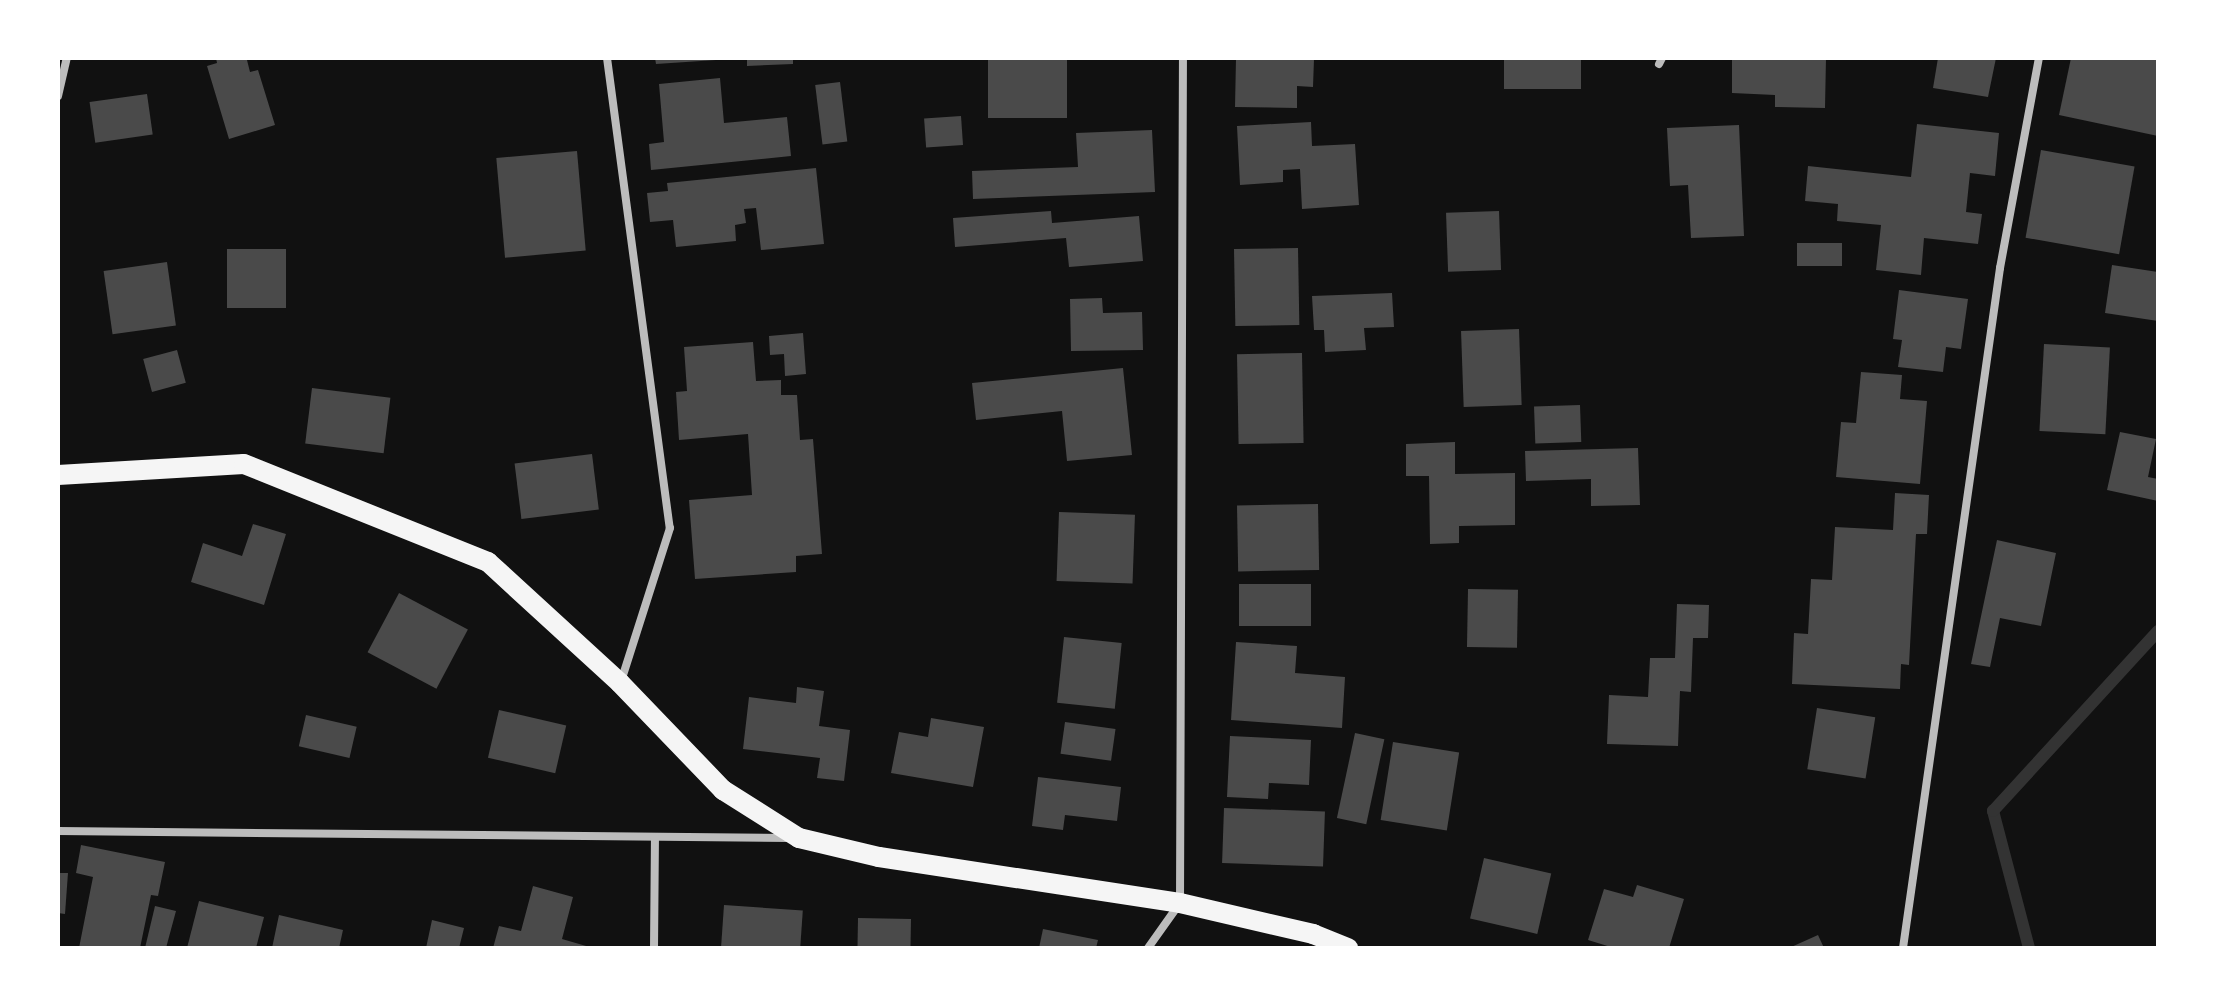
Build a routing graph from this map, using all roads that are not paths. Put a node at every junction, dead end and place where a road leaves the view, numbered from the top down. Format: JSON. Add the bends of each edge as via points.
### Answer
{"nodes":[{"id":1,"x":67,"y":58,"type":"edge"},
{"id":2,"x":607,"y":58,"type":"edge"},
{"id":3,"x":1183,"y":58,"type":"edge"},
{"id":4,"x":2039,"y":58,"type":"edge"},
{"id":5,"x":58,"y":96,"type":"edge"},
{"id":6,"x":58,"y":475,"type":"edge"},
{"id":7,"x":620,"y":683,"type":"junction"},
{"id":8,"x":58,"y":831,"type":"edge"},
{"id":9,"x":655,"y":837,"type":"junction"},
{"id":10,"x":799,"y":838,"type":"junction"},
{"id":11,"x":1180,"y":903,"type":"junction"},
{"id":12,"x":654,"y":948,"type":"edge"},
{"id":13,"x":1148,"y":948,"type":"edge"},
{"id":14,"x":1348,"y":948,"type":"edge"},
{"id":15,"x":1903,"y":948,"type":"edge"}],
"edges":[{"from":1,"to":5,"type":"street"},
{"from":2,"to":7,"type":"street","via":[[670,528]]},
{"from":3,"to":11,"type":"street"},
{"from":4,"to":15,"type":"street","via":[[2000,268]]},
{"from":6,"to":7,"type":"main road","via":[[244,464],[488,562]]},
{"from":7,"to":10,"type":"main road","via":[[723,790]]},
{"from":8,"to":9,"type":"street"},
{"from":9,"to":10,"type":"street"},
{"from":9,"to":12,"type":"street"},
{"from":10,"to":11,"type":"main road","via":[[879,857]]},
{"from":11,"to":13,"type":"street"},
{"from":11,"to":14,"type":"main road"}]}
